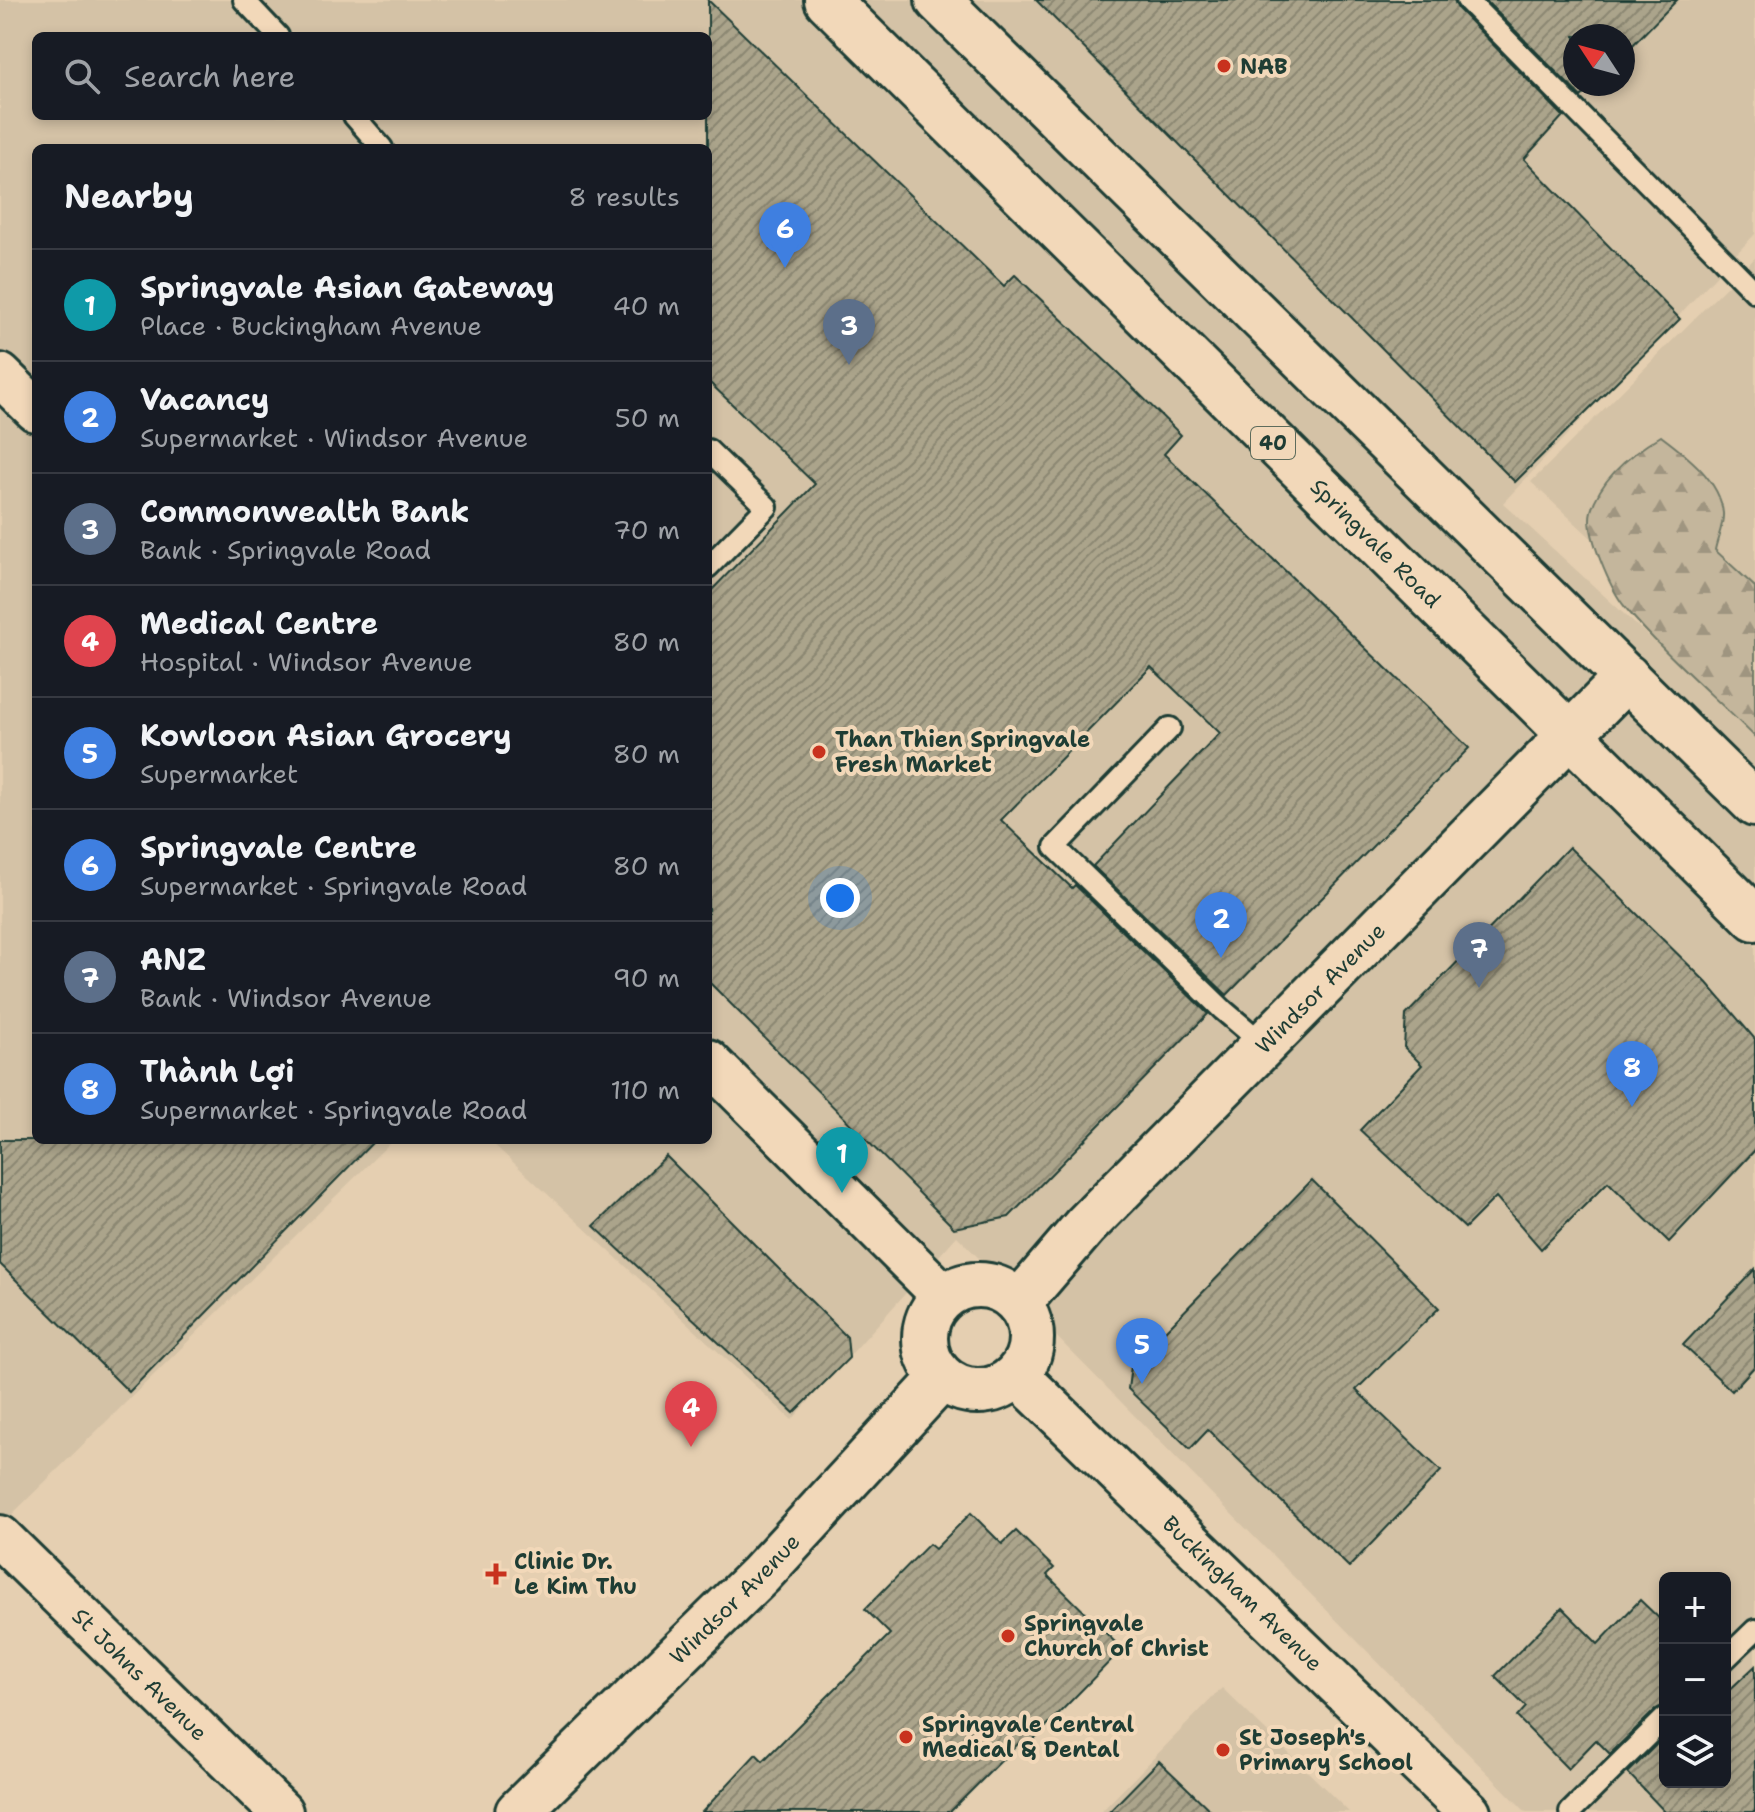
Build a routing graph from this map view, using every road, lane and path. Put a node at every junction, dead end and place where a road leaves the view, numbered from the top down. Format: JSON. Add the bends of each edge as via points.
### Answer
{"nodes":[{"id":1,"x":244,"y":0,"type":"edge"},
{"id":2,"x":827,"y":0,"type":"edge"},
{"id":3,"x":938,"y":0,"type":"edge"},
{"id":4,"x":1467,"y":0,"type":"edge"},
{"id":5,"x":274,"y":32,"type":"edge"},
{"id":6,"x":358,"y":120,"type":"edge"},
{"id":7,"x":378,"y":144,"type":"edge"},
{"id":8,"x":1755,"y":292,"type":"edge"},
{"id":9,"x":0,"y":375,"type":"edge"},
{"id":10,"x":32,"y":406,"type":"edge"},
{"id":11,"x":712,"y":454,"type":"edge"},
{"id":12,"x":712,"y":563,"type":"edge"},
{"id":13,"x":1627,"y":677,"type":"junction"},
{"id":14,"x":1170,"y":728,"type":"dead end"},
{"id":15,"x":1570,"y":735,"type":"junction"},
{"id":16,"x":1755,"y":804,"type":"edge"},
{"id":17,"x":1755,"y":918,"type":"edge"},
{"id":18,"x":1263,"y":1044,"type":"junction"},
{"id":19,"x":712,"y":1065,"type":"edge"},
{"id":20,"x":944,"y":1296,"type":"junction"},
{"id":21,"x":1019,"y":1303,"type":"junction"},
{"id":22,"x":1017,"y":1375,"type":"junction"},
{"id":23,"x":942,"y":1378,"type":"junction"},
{"id":24,"x":0,"y":1537,"type":"edge"},
{"id":25,"x":1755,"y":1630,"type":"edge"},
{"id":26,"x":1731,"y":1653,"type":"edge"},
{"id":27,"x":1659,"y":1724,"type":"edge"},
{"id":28,"x":281,"y":1812,"type":"edge"},
{"id":29,"x":518,"y":1812,"type":"edge"},
{"id":30,"x":1469,"y":1812,"type":"edge"},
{"id":31,"x":1570,"y":1812,"type":"edge"}],
"edges":[{"from":1,"to":5,"type":"lane"},
{"from":2,"to":15,"type":"main road","name":"Springvale Road","number":"40"},
{"from":3,"to":13,"type":"main road"},
{"from":4,"to":8,"type":"lane"},
{"from":6,"to":7,"type":"lane"},
{"from":9,"to":10,"type":"street"},
{"from":11,"to":12,"type":"lane","via":[[767,507]]},
{"from":13,"to":15,"type":"main road","name":"Windsor Avenue"},
{"from":13,"to":16,"type":"main road"},
{"from":14,"to":18,"type":"lane","via":[[1055,847]]},
{"from":15,"to":17,"type":"main road","name":"Springvale Road","number":"40"},
{"from":15,"to":18,"type":"main road","name":"Windsor Avenue"},
{"from":18,"to":21,"type":"main road","name":"Windsor Avenue","via":[[1085,1226]]},
{"from":19,"to":20,"type":"street"},
{"from":20,"to":21,"type":"main road","via":[[983,1285],[1006,1292]]},
{"from":20,"to":23,"type":"main road","via":[[927,1322],[925,1336],[932,1366]]},
{"from":21,"to":22,"type":"main road","via":[[1031,1332],[1026,1362]]},
{"from":22,"to":23,"type":"main road","via":[[988,1390],[972,1391]]},
{"from":22,"to":30,"type":"street","name":"Buckingham Avenue"},
{"from":23,"to":29,"type":"main road","name":"Windsor Avenue","via":[[760,1575]]},
{"from":24,"to":28,"type":"street","name":"St Johns Avenue"},
{"from":25,"to":26,"type":"lane"},
{"from":27,"to":31,"type":"lane"}]}
